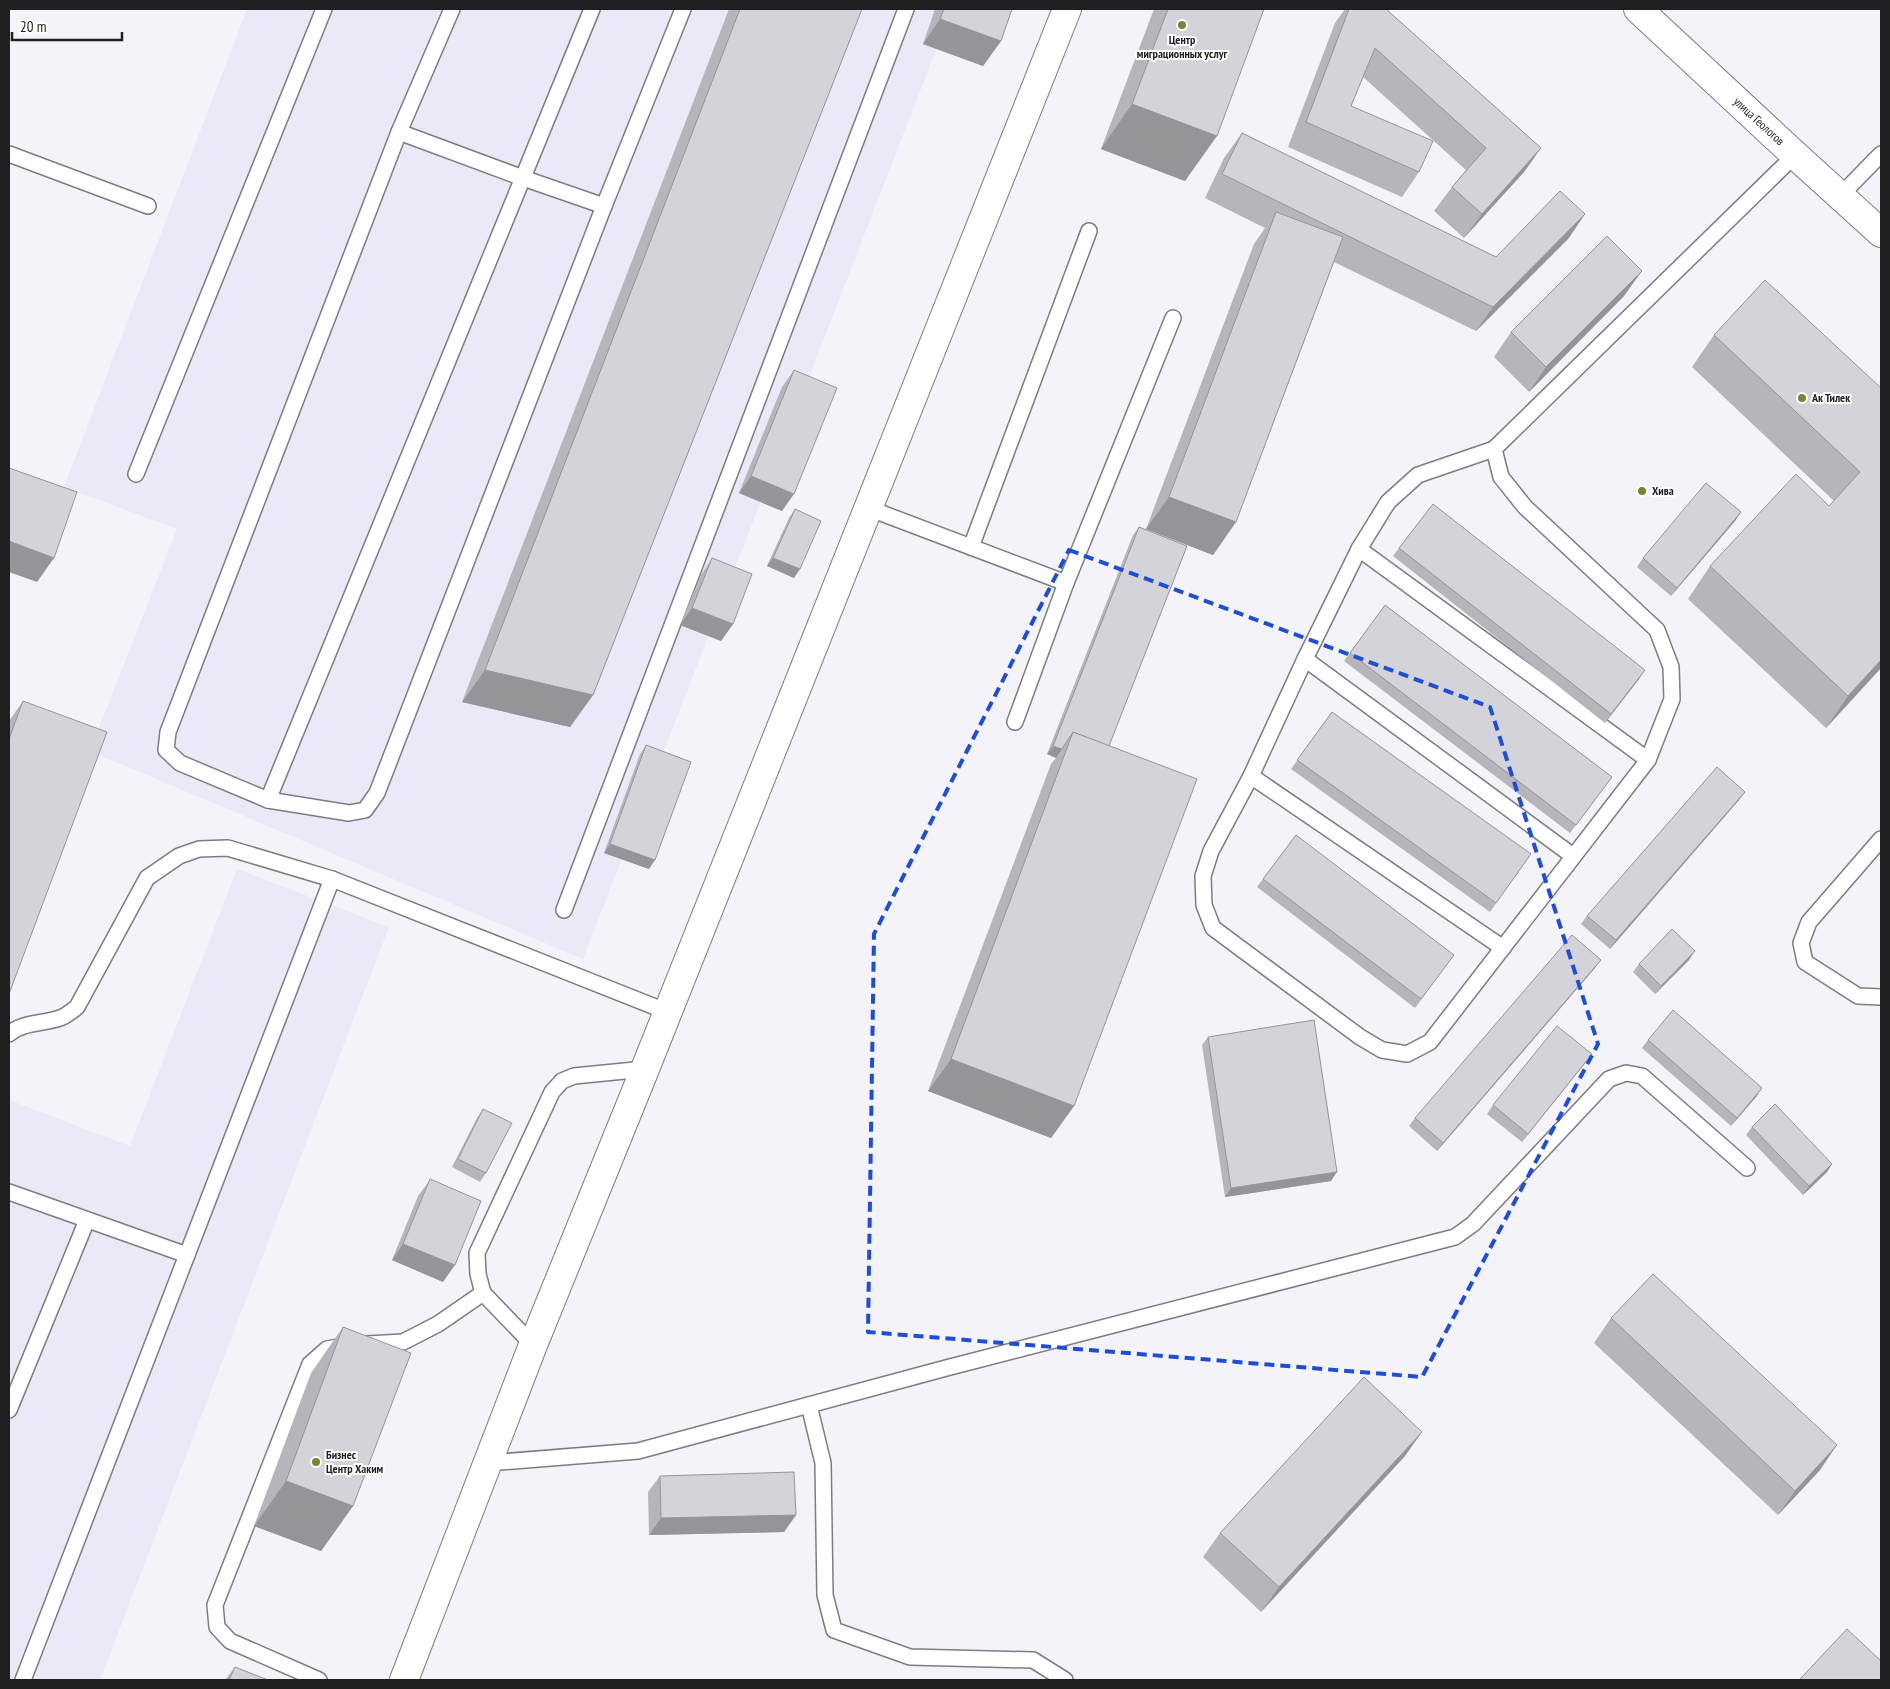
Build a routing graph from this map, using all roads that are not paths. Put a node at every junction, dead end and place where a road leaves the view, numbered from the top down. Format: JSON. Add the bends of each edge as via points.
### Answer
{"nodes":[{"id":1,"x":324,"y":9,"type":"edge"},
{"id":2,"x":452,"y":9,"type":"edge"},
{"id":3,"x":592,"y":9,"type":"edge"},
{"id":4,"x":683,"y":9,"type":"edge"},
{"id":5,"x":906,"y":9,"type":"edge"},
{"id":6,"x":1067,"y":9,"type":"edge"},
{"id":7,"x":1638,"y":9,"type":"edge"},
{"id":8,"x":399,"y":132,"type":"junction"},
{"id":9,"x":9,"y":154,"type":"edge"},
{"id":10,"x":1881,"y":154,"type":"edge"},
{"id":11,"x":1795,"y":155,"type":"junction"},
{"id":12,"x":523,"y":178,"type":"junction"},
{"id":13,"x":1841,"y":195,"type":"junction"},
{"id":14,"x":148,"y":206,"type":"dead end"},
{"id":15,"x":604,"y":206,"type":"junction"},
{"id":16,"x":1089,"y":231,"type":"dead end"},
{"id":17,"x":1881,"y":233,"type":"edge"},
{"id":18,"x":1173,"y":318,"type":"dead end"},
{"id":19,"x":1494,"y":448,"type":"junction"},
{"id":20,"x":136,"y":474,"type":"dead end"},
{"id":21,"x":868,"y":508,"type":"junction"},
{"id":22,"x":971,"y":547,"type":"junction"},
{"id":23,"x":1358,"y":549,"type":"junction"},
{"id":24,"x":1066,"y":583,"type":"junction"},
{"id":25,"x":1305,"y":659,"type":"junction"},
{"id":26,"x":1015,"y":722,"type":"dead end"},
{"id":27,"x":1648,"y":760,"type":"junction"},
{"id":28,"x":1252,"y":776,"type":"junction"},
{"id":29,"x":268,"y":800,"type":"junction"},
{"id":30,"x":1881,"y":839,"type":"edge"},
{"id":31,"x":1574,"y":856,"type":"junction"},
{"id":32,"x":332,"y":879,"type":"junction"},
{"id":33,"x":564,"y":910,"type":"dead end"},
{"id":34,"x":1503,"y":948,"type":"junction"},
{"id":35,"x":1881,"y":997,"type":"edge"},
{"id":36,"x":668,"y":1012,"type":"junction"},
{"id":37,"x":9,"y":1034,"type":"edge"},
{"id":38,"x":645,"y":1069,"type":"junction"},
{"id":39,"x":1747,"y":1168,"type":"dead end"},
{"id":40,"x":9,"y":1192,"type":"edge"},
{"id":41,"x":87,"y":1220,"type":"junction"},
{"id":42,"x":187,"y":1255,"type":"junction"},
{"id":43,"x":483,"y":1293,"type":"junction"},
{"id":44,"x":533,"y":1344,"type":"junction"},
{"id":45,"x":809,"y":1404,"type":"junction"},
{"id":46,"x":9,"y":1410,"type":"edge"},
{"id":47,"x":488,"y":1463,"type":"junction"},
{"id":48,"x":23,"y":1680,"type":"edge"},
{"id":49,"x":319,"y":1680,"type":"edge"},
{"id":50,"x":404,"y":1680,"type":"edge"},
{"id":51,"x":1065,"y":1680,"type":"edge"}],
"edges":[{"from":1,"to":20,"type":"lane"},
{"from":2,"to":8,"type":"lane"},
{"from":3,"to":12,"type":"lane"},
{"from":4,"to":15,"type":"lane"},
{"from":5,"to":33,"type":"lane"},
{"from":6,"to":21,"type":"main road"},
{"from":7,"to":11,"type":"main road","name":"улица Геологов"},
{"from":8,"to":12,"type":"lane"},
{"from":8,"to":29,"type":"lane","via":[[168,732],[166,750],[180,763]]},
{"from":9,"to":14,"type":"lane"},
{"from":10,"to":13,"type":"lane"},
{"from":11,"to":13,"type":"main road","name":"улица Геологов"},
{"from":11,"to":19,"type":"lane"},
{"from":12,"to":15,"type":"lane"},
{"from":12,"to":29,"type":"lane"},
{"from":13,"to":17,"type":"main road","name":"улица Геологов"},
{"from":15,"to":29,"type":"lane","via":[[377,793],[365,810],[349,813]]},
{"from":16,"to":22,"type":"lane"},
{"from":18,"to":24,"type":"lane"},
{"from":19,"to":23,"type":"lane","via":[[1418,475],[1388,502]]},
{"from":19,"to":27,"type":"lane","via":[[1501,477],[1525,507],[1657,630],[1672,667],[1672,699]]},
{"from":21,"to":22,"type":"lane"},
{"from":21,"to":36,"type":"main road"},
{"from":22,"to":24,"type":"lane"},
{"from":23,"to":25,"type":"lane"},
{"from":23,"to":27,"type":"lane"},
{"from":24,"to":26,"type":"lane"},
{"from":25,"to":28,"type":"lane"},
{"from":25,"to":31,"type":"lane"},
{"from":27,"to":31,"type":"lane"},
{"from":28,"to":34,"type":"lane"},
{"from":28,"to":34,"type":"lane","via":[[1211,851],[1203,876],[1204,905],[1212,928],[1360,1037],[1382,1050],[1407,1054],[1430,1042]]},
{"from":30,"to":35,"type":"lane","via":[[1809,922],[1800,943],[1805,962],[1858,996]]},
{"from":31,"to":34,"type":"lane"},
{"from":32,"to":36,"type":"lane"},
{"from":32,"to":37,"type":"lane","via":[[228,848],[199,849],[179,856],[148,878],[77,1007],[61,1018],[13,1030]]},
{"from":32,"to":42,"type":"lane"},
{"from":36,"to":38,"type":"main road"},
{"from":38,"to":43,"type":"lane","via":[[574,1076],[562,1080],[552,1092],[477,1253]]},
{"from":38,"to":44,"type":"main road"},
{"from":39,"to":45,"type":"lane","via":[[1642,1076],[1626,1073],[1609,1079],[1473,1224],[1455,1237]]},
{"from":40,"to":41,"type":"lane"},
{"from":41,"to":42,"type":"lane"},
{"from":41,"to":46,"type":"lane"},
{"from":42,"to":48,"type":"lane"},
{"from":43,"to":44,"type":"lane"},
{"from":43,"to":49,"type":"lane","via":[[438,1324],[403,1342],[327,1349],[310,1364],[215,1605],[217,1627],[230,1641]]},
{"from":44,"to":47,"type":"main road"},
{"from":45,"to":47,"type":"lane","via":[[638,1451]]},
{"from":45,"to":51,"type":"lane","via":[[823,1463],[825,1595],[834,1630],[910,1657],[1033,1660]]},
{"from":47,"to":50,"type":"main road"}]}
